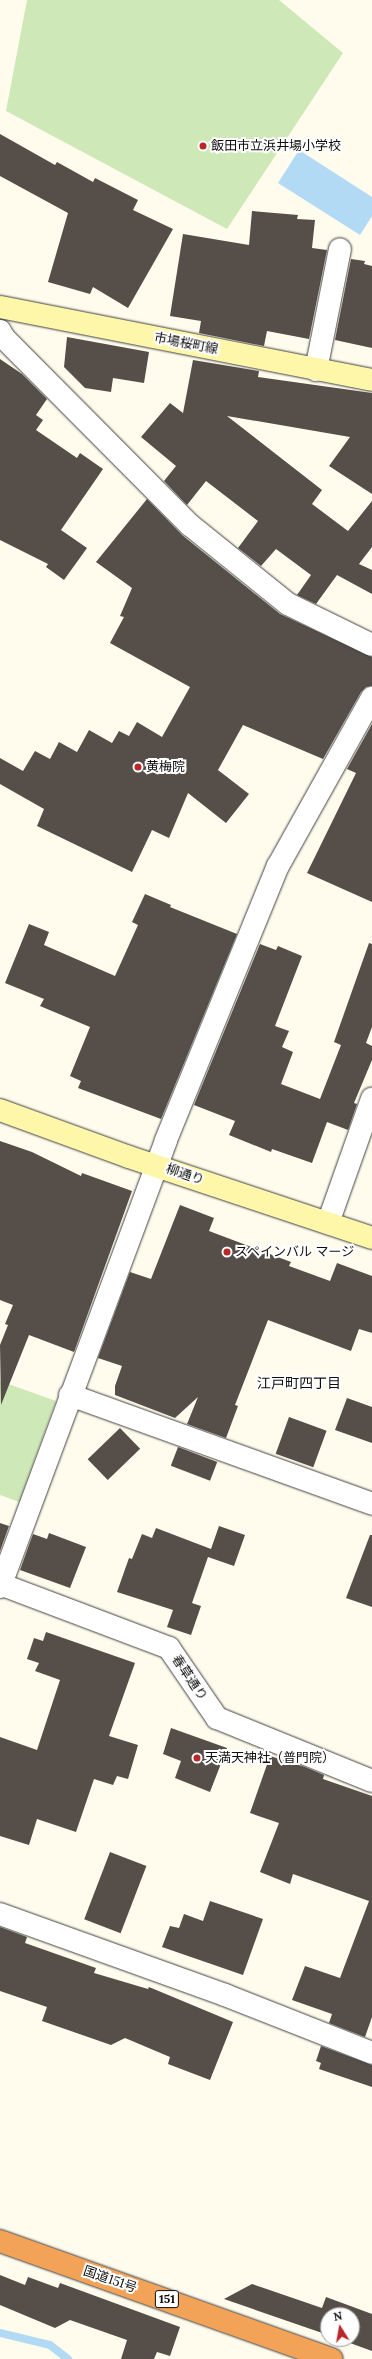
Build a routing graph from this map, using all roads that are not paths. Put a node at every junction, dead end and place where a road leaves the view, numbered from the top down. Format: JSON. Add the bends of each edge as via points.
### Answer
{"nodes":[{"id":1,"x":340,"y":249,"type":"dead end"},
{"id":2,"x":0,"y":307,"type":"edge"},
{"id":3,"x":0,"y":332,"type":"edge"},
{"id":4,"x":316,"y":370,"type":"junction"},
{"id":5,"x":372,"y":380,"type":"edge"},
{"id":6,"x":372,"y":645,"type":"edge"},
{"id":7,"x":372,"y":698,"type":"edge"},
{"id":8,"x":372,"y":1099,"type":"edge"},
{"id":9,"x":0,"y":1110,"type":"edge"},
{"id":10,"x":157,"y":1166,"type":"junction"},
{"id":11,"x":328,"y":1223,"type":"junction"},
{"id":12,"x":372,"y":1238,"type":"edge"},
{"id":13,"x":70,"y":1395,"type":"junction"},
{"id":14,"x":372,"y":1504,"type":"edge"},
{"id":15,"x":0,"y":1585,"type":"edge"},
{"id":16,"x":372,"y":1781,"type":"edge"},
{"id":17,"x":0,"y":1914,"type":"edge"},
{"id":18,"x":372,"y":2053,"type":"edge"},
{"id":19,"x":0,"y":2241,"type":"edge"},
{"id":20,"x":332,"y":2359,"type":"edge"}],
"edges":[{"from":1,"to":4,"type":"street"},
{"from":2,"to":4,"type":"street","name":"市場桜町線"},
{"from":3,"to":6,"type":"street","via":[[190,525],[288,604]]},
{"from":4,"to":5,"type":"street","name":"市場桜町線"},
{"from":7,"to":10,"type":"street","via":[[278,866]]},
{"from":8,"to":11,"type":"street"},
{"from":9,"to":10,"type":"street","name":"柳通り"},
{"from":10,"to":11,"type":"street","name":"柳通り"},
{"from":10,"to":13,"type":"street"},
{"from":11,"to":12,"type":"street","name":"柳通り"},
{"from":13,"to":14,"type":"street"},
{"from":13,"to":15,"type":"street"},
{"from":15,"to":16,"type":"street","name":"春草通り","via":[[169,1648],[217,1718]]},
{"from":17,"to":18,"type":"street"},
{"from":19,"to":20,"type":"highway","name":"国道151号","number":"151"}]}
